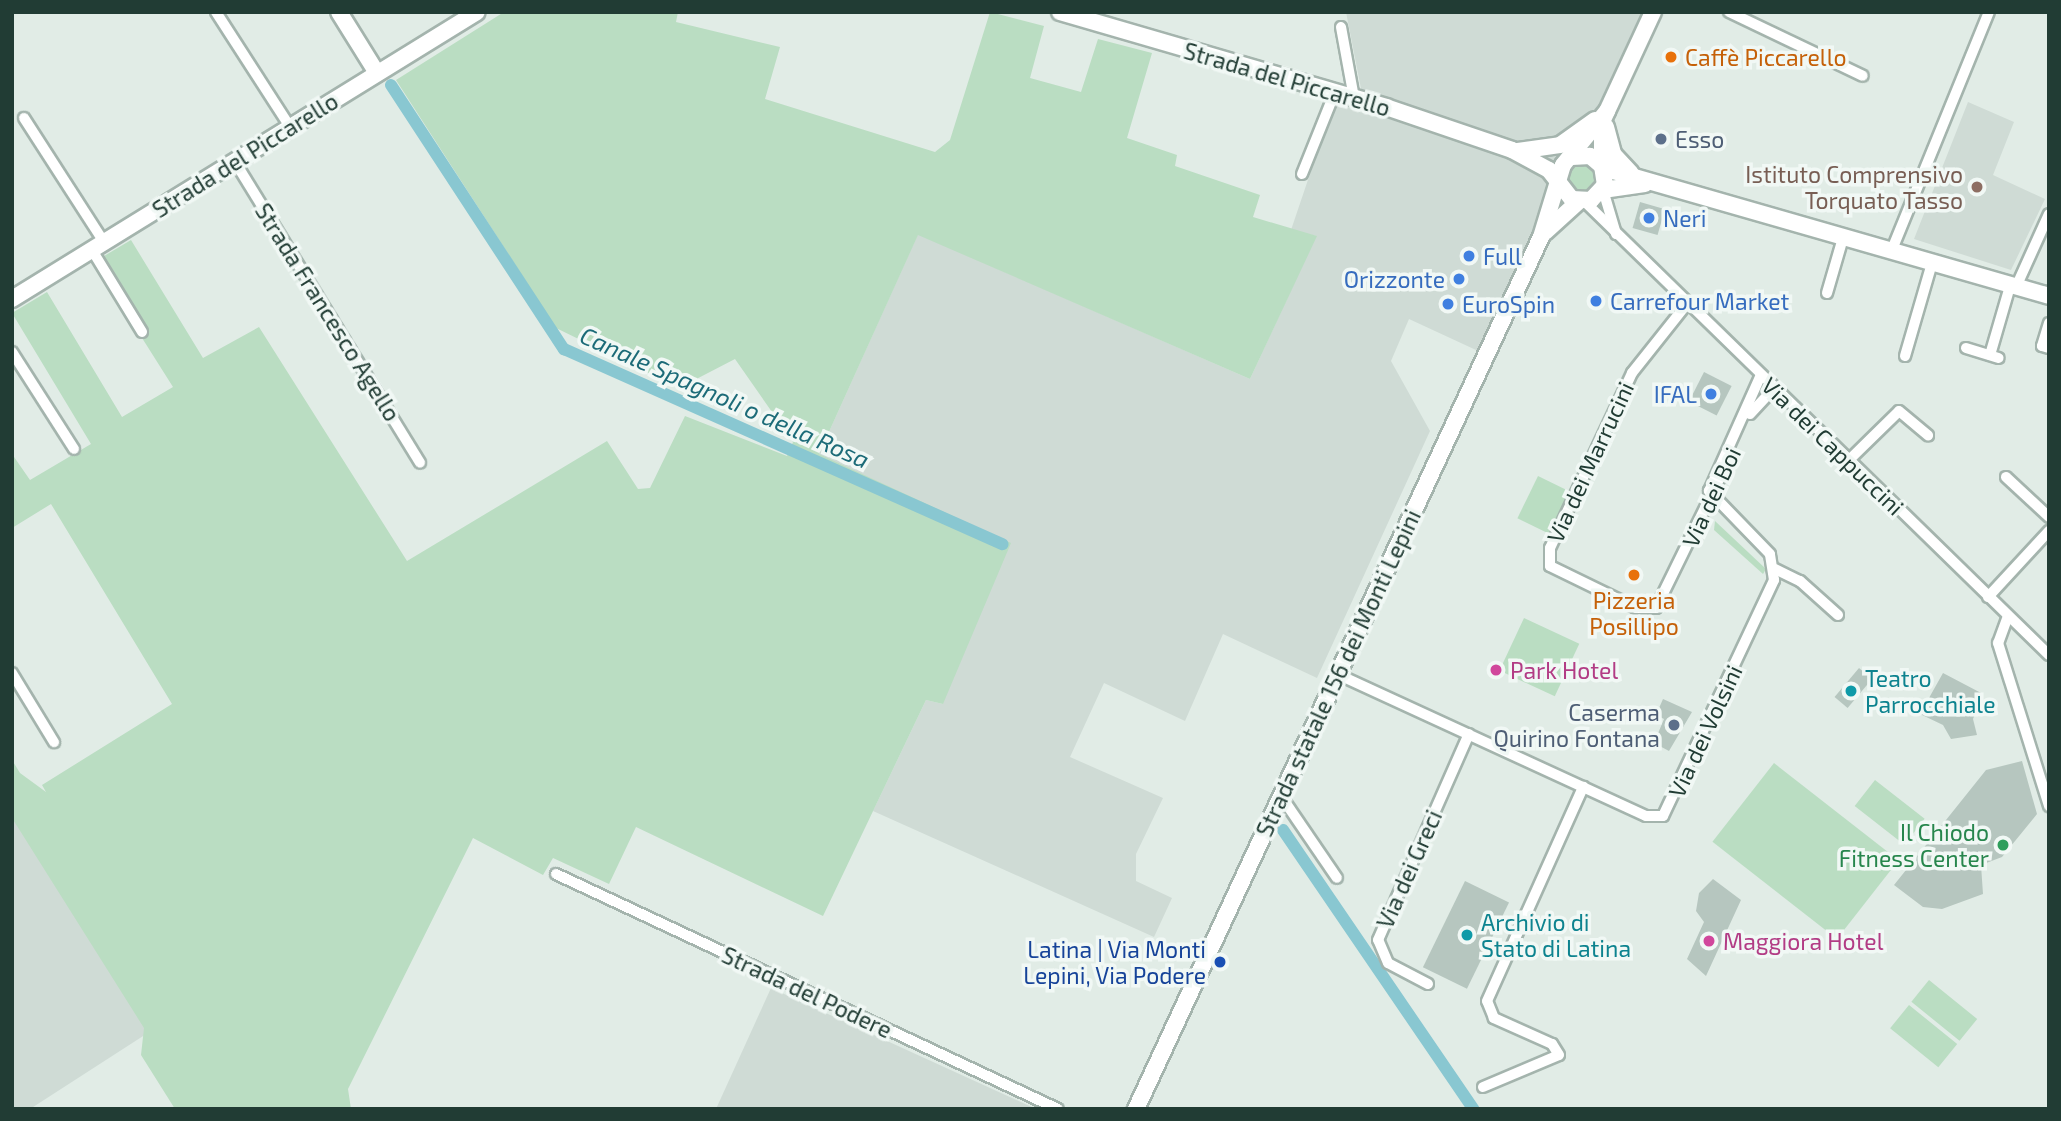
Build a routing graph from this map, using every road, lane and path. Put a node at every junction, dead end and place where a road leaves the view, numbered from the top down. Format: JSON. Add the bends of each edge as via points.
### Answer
{"nodes":[{"id":1,"x":216,"y":12,"type":"edge"},
{"id":2,"x":339,"y":12,"type":"edge"},
{"id":3,"x":477,"y":12,"type":"edge"},
{"id":4,"x":1060,"y":12,"type":"edge"},
{"id":5,"x":1653,"y":12,"type":"edge"},
{"id":6,"x":1729,"y":12,"type":"edge"},
{"id":7,"x":1989,"y":12,"type":"edge"},
{"id":8,"x":1341,"y":27,"type":"dead end"},
{"id":9,"x":377,"y":73,"type":"junction"},
{"id":10,"x":1863,"y":76,"type":"dead end"},
{"id":11,"x":1335,"y":92,"type":"junction"},
{"id":12,"x":1354,"y":98,"type":"junction"},
{"id":13,"x":1606,"y":111,"type":"junction"},
{"id":14,"x":24,"y":118,"type":"dead end"},
{"id":15,"x":290,"y":127,"type":"junction"},
{"id":16,"x":1532,"y":155,"type":"junction"},
{"id":17,"x":1571,"y":158,"type":"junction"},
{"id":18,"x":234,"y":162,"type":"junction"},
{"id":19,"x":1602,"y":167,"type":"junction"},
{"id":20,"x":1302,"y":174,"type":"dead end"},
{"id":21,"x":1637,"y":178,"type":"junction"},
{"id":22,"x":1559,"y":181,"type":"junction"},
{"id":23,"x":1658,"y":183,"type":"junction"},
{"id":24,"x":1603,"y":190,"type":"junction"},
{"id":25,"x":1581,"y":202,"type":"junction"},
{"id":26,"x":2049,"y":214,"type":"edge"},
{"id":27,"x":1549,"y":215,"type":"junction"},
{"id":28,"x":1541,"y":237,"type":"junction"},
{"id":29,"x":1618,"y":237,"type":"junction"},
{"id":30,"x":1843,"y":238,"type":"junction"},
{"id":31,"x":97,"y":246,"type":"junction"},
{"id":32,"x":1891,"y":252,"type":"junction"},
{"id":33,"x":1932,"y":264,"type":"junction"},
{"id":34,"x":2013,"y":286,"type":"junction"},
{"id":35,"x":1827,"y":293,"type":"dead end"},
{"id":36,"x":2049,"y":296,"type":"edge"},
{"id":37,"x":12,"y":299,"type":"edge"},
{"id":38,"x":1686,"y":305,"type":"junction"},
{"id":39,"x":2049,"y":323,"type":"edge"},
{"id":40,"x":142,"y":332,"type":"dead end"},
{"id":41,"x":1966,"y":348,"type":"dead end"},
{"id":42,"x":2049,"y":348,"type":"edge"},
{"id":43,"x":12,"y":352,"type":"edge"},
{"id":44,"x":1905,"y":356,"type":"dead end"},
{"id":45,"x":1760,"y":377,"type":"junction"},
{"id":46,"x":1773,"y":389,"type":"junction"},
{"id":47,"x":1928,"y":435,"type":"dead end"},
{"id":48,"x":74,"y":449,"type":"dead end"},
{"id":49,"x":1848,"y":461,"type":"junction"},
{"id":50,"x":421,"y":463,"type":"dead end"},
{"id":51,"x":2006,"y":477,"type":"dead end"},
{"id":52,"x":1710,"y":492,"type":"junction"},
{"id":53,"x":2049,"y":517,"type":"edge"},
{"id":54,"x":2049,"y":531,"type":"edge"},
{"id":55,"x":1775,"y":569,"type":"junction"},
{"id":56,"x":1987,"y":597,"type":"junction"},
{"id":57,"x":1653,"y":610,"type":"joint"},
{"id":58,"x":1838,"y":615,"type":"dead end"},
{"id":59,"x":2008,"y":616,"type":"junction"},
{"id":60,"x":2049,"y":655,"type":"edge"},
{"id":61,"x":12,"y":673,"type":"edge"},
{"id":62,"x":1337,"y":674,"type":"junction"},
{"id":63,"x":1469,"y":734,"type":"junction"},
{"id":64,"x":54,"y":742,"type":"dead end"},
{"id":65,"x":1583,"y":787,"type":"junction"},
{"id":66,"x":1281,"y":796,"type":"junction"},
{"id":67,"x":2049,"y":806,"type":"edge"},
{"id":68,"x":556,"y":874,"type":"dead end"},
{"id":69,"x":1337,"y":878,"type":"dead end"},
{"id":70,"x":1428,"y":984,"type":"dead end"},
{"id":71,"x":1483,"y":1087,"type":"dead end"},
{"id":72,"x":1058,"y":1109,"type":"edge"},
{"id":73,"x":1136,"y":1109,"type":"edge"}],
"edges":[{"from":1,"to":15,"type":"street"},
{"from":2,"to":9,"type":"street"},
{"from":3,"to":9,"type":"street","name":"Strada del Piccarello"},
{"from":4,"to":11,"type":"street","name":"Strada del Piccarello"},
{"from":5,"to":13,"type":"street"},
{"from":6,"to":10,"type":"street"},
{"from":7,"to":32,"type":"street"},
{"from":8,"to":12,"type":"street"},
{"from":9,"to":15,"type":"street","name":"Strada del Piccarello"},
{"from":11,"to":12,"type":"street","name":"Strada del Piccarello"},
{"from":11,"to":20,"type":"street"},
{"from":12,"to":16,"type":"street","name":"Strada del Piccarello"},
{"from":13,"to":16,"type":"street","via":[[1567,141]]},
{"from":13,"to":17,"type":"street","name":"Strada statale 156 dei Monti Lepini"},
{"from":13,"to":19,"type":"street","via":[[1599,134]]},
{"from":13,"to":21,"type":"street","via":[[1610,147]]},
{"from":14,"to":31,"type":"street"},
{"from":15,"to":18,"type":"street","name":"Strada del Piccarello"},
{"from":16,"to":17,"type":"street","name":"Strada del Piccarello"},
{"from":16,"to":22,"type":"street","name":"Strada del Piccarello"},
{"from":16,"to":27,"type":"street","via":[[1546,183]]},
{"from":17,"to":19,"type":"street","via":[[1590,156]]},
{"from":17,"to":22,"type":"street","name":"Strada statale 156 dei Monti Lepini"},
{"from":18,"to":31,"type":"street","name":"Strada del Piccarello"},
{"from":18,"to":50,"type":"street","name":"Strada Francesco Agello"},
{"from":19,"to":21,"type":"street"},
{"from":19,"to":24,"type":"street"},
{"from":21,"to":23,"type":"street"},
{"from":22,"to":25,"type":"street","via":[[1564,193]]},
{"from":22,"to":27,"type":"street","name":"Strada statale 156 dei Monti Lepini"},
{"from":23,"to":24,"type":"street"},
{"from":23,"to":30,"type":"street"},
{"from":24,"to":25,"type":"street","name":"Strada statale 156 dei Monti Lepini"},
{"from":24,"to":29,"type":"street","name":"Via dei Cappuccini"},
{"from":25,"to":28,"type":"street","name":"Strada statale 156 dei Monti Lepini"},
{"from":25,"to":29,"type":"street","name":"Via dei Cappuccini"},
{"from":26,"to":34,"type":"street"},
{"from":27,"to":28,"type":"street","name":"Strada statale 156 dei Monti Lepini"},
{"from":28,"to":62,"type":"street","name":"Strada statale 156 dei Monti Lepini"},
{"from":29,"to":38,"type":"street","name":"Via dei Cappuccini"},
{"from":30,"to":32,"type":"street"},
{"from":30,"to":35,"type":"street"},
{"from":31,"to":37,"type":"street","name":"Strada del Piccarello"},
{"from":31,"to":40,"type":"street"},
{"from":32,"to":33,"type":"street"},
{"from":33,"to":34,"type":"street"},
{"from":33,"to":44,"type":"street"},
{"from":34,"to":36,"type":"street"},
{"from":34,"to":41,"type":"street","via":[[1994,357]]},
{"from":38,"to":45,"type":"street","name":"Via dei Cappuccini"},
{"from":38,"to":57,"type":"street","name":"Via dei Marrucini","via":[[1636,366],[1548,555],[1558,574],[1636,608]]},
{"from":39,"to":42,"type":"street","via":[[2042,346]]},
{"from":43,"to":48,"type":"street"},
{"from":45,"to":46,"type":"street","name":"Via dei Cappuccini"},
{"from":45,"to":52,"type":"street","name":"Via dei Boi"},
{"from":46,"to":49,"type":"street","name":"Via dei Cappuccini"},
{"from":46,"to":52,"type":"street","name":"Via dei Boi","via":[[1755,404]]},
{"from":47,"to":49,"type":"street","via":[[1896,411]]},
{"from":49,"to":56,"type":"street","name":"Via dei Cappuccini"},
{"from":51,"to":53,"type":"street"},
{"from":52,"to":55,"type":"street","via":[[1770,554]]},
{"from":52,"to":57,"type":"street","name":"Via dei Boi","via":[[1663,599]]},
{"from":54,"to":56,"type":"street"},
{"from":55,"to":58,"type":"street","via":[[1800,581]]},
{"from":55,"to":65,"type":"street","name":"Via dei Volsini","via":[[1768,599],[1663,816],[1646,816]]},
{"from":56,"to":59,"type":"street","name":"Via dei Cappuccini"},
{"from":59,"to":60,"type":"street","name":"Via dei Cappuccini"},
{"from":59,"to":67,"type":"street","via":[[1998,643]]},
{"from":61,"to":64,"type":"street"},
{"from":62,"to":63,"type":"street","name":"Via dei Volsini"},
{"from":62,"to":66,"type":"street","name":"Strada statale 156 dei Monti Lepini"},
{"from":63,"to":65,"type":"street","name":"Via dei Volsini"},
{"from":63,"to":70,"type":"street","name":"Via dei Greci","via":[[1378,940],[1388,962]]},
{"from":65,"to":71,"type":"street","via":[[1487,1001],[1494,1018],[1552,1044],[1559,1055]]},
{"from":66,"to":69,"type":"street"},
{"from":66,"to":73,"type":"street","name":"Strada statale 156 dei Monti Lepini"},
{"from":68,"to":72,"type":"street","name":"Strada del Podere"}]}
